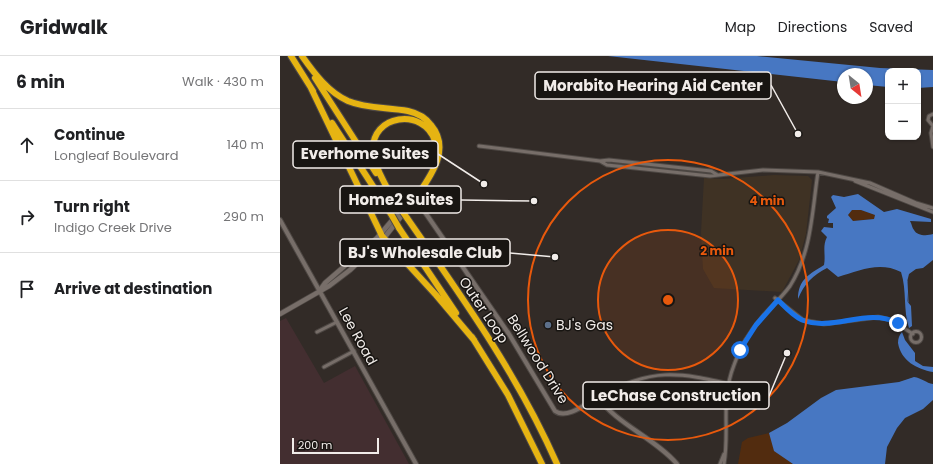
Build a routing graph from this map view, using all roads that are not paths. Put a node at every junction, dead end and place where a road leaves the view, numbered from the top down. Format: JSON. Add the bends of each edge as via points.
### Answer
{"nodes":[{"id":1,"x":291,"y":56,"type":"edge"},
{"id":2,"x":302,"y":56,"type":"edge"},
{"id":3,"x":311,"y":88,"type":"junction"},
{"id":4,"x":933,"y":114,"type":"edge"},
{"id":5,"x":933,"y":126,"type":"edge"},
{"id":6,"x":479,"y":146,"type":"dead end"},
{"id":7,"x":933,"y":147,"type":"edge"},
{"id":8,"x":818,"y":172,"type":"junction"},
{"id":9,"x":846,"y":177,"type":"junction"},
{"id":10,"x":389,"y":192,"type":"junction"},
{"id":11,"x":413,"y":198,"type":"junction"},
{"id":12,"x":933,"y":208,"type":"edge"},
{"id":13,"x":933,"y":212,"type":"edge"},
{"id":14,"x":280,"y":220,"type":"edge"},
{"id":15,"x":382,"y":236,"type":"junction"},
{"id":16,"x":395,"y":250,"type":"junction"},
{"id":17,"x":367,"y":255,"type":"junction"},
{"id":18,"x":320,"y":290,"type":"junction"},
{"id":19,"x":776,"y":299,"type":"junction"},
{"id":20,"x":280,"y":314,"type":"edge"},
{"id":21,"x":337,"y":322,"type":"junction"},
{"id":22,"x":318,"y":332,"type":"dead end"},
{"id":23,"x":913,"y":334,"type":"dead end"},
{"id":24,"x":474,"y":340,"type":"junction"},
{"id":25,"x":354,"y":351,"type":"junction"},
{"id":26,"x":324,"y":367,"type":"dead end"},
{"id":27,"x":728,"y":383,"type":"junction"},
{"id":28,"x":734,"y":385,"type":"dead end"},
{"id":29,"x":598,"y":397,"type":"junction"},
{"id":30,"x":725,"y":446,"type":"junction"},
{"id":31,"x":416,"y":464,"type":"edge"},
{"id":32,"x":542,"y":464,"type":"edge"},
{"id":33,"x":557,"y":464,"type":"edge"},
{"id":34,"x":677,"y":464,"type":"edge"},
{"id":35,"x":720,"y":464,"type":"edge"},
{"id":36,"x":724,"y":464,"type":"edge"}],
"edges":[{"from":1,"to":3,"type":"highway","name":"Outer Loop"},
{"from":2,"to":10,"type":"highway","name":"Outer Loop"},
{"from":2,"to":11,"type":"highway","via":[[326,85],[344,99],[367,107],[414,112],[425,118],[432,126],[439,141],[439,158]]},
{"from":3,"to":15,"type":"highway"},
{"from":3,"to":24,"type":"highway","name":"Outer Loop","bridge":true,"via":[[399,228]]},
{"from":4,"to":5,"type":"street","via":[[928,120]]},
{"from":5,"to":7,"type":"street"},
{"from":6,"to":8,"type":"street","via":[[600,161],[608,165],[710,176],[772,170]]},
{"from":8,"to":9,"type":"street"},
{"from":8,"to":19,"type":"street","via":[[804,257],[789,287]]},
{"from":9,"to":12,"type":"street","via":[[870,182]]},
{"from":9,"to":13,"type":"street"},
{"from":10,"to":11,"type":"highway","via":[[375,161],[374,141],[380,130],[388,123],[401,118],[412,119],[422,123],[430,131],[436,151],[432,166]]},
{"from":10,"to":33,"type":"highway","name":"Outer Loop","bridge":true,"via":[[504,362]]},
{"from":11,"to":15,"type":"main road"},
{"from":11,"to":29,"type":"street","name":"Bellwood Drive","via":[[420,204],[510,334],[554,411],[567,414]]},
{"from":14,"to":18,"type":"street","name":"Lee Road"},
{"from":15,"to":16,"type":"highway"},
{"from":15,"to":17,"type":"main road"},
{"from":15,"to":18,"type":"main road","via":[[325,282]]},
{"from":16,"to":17,"type":"highway","via":[[382,247]]},
{"from":16,"to":24,"type":"highway","via":[[439,297]]},
{"from":17,"to":18,"type":"main road","via":[[333,283]]},
{"from":18,"to":20,"type":"main road"},
{"from":18,"to":21,"type":"street","name":"Lee Road"},
{"from":19,"to":23,"type":"street","via":[[796,316],[817,324],[878,317],[891,320]]},
{"from":19,"to":27,"type":"street","via":[[746,340],[735,360]]},
{"from":21,"to":22,"type":"street"},
{"from":21,"to":25,"type":"street","name":"Lee Road"},
{"from":24,"to":32,"type":"highway","name":"Outer Loop","via":[[513,404]]},
{"from":25,"to":26,"type":"street"},
{"from":25,"to":31,"type":"street","name":"Lee Road"},
{"from":27,"to":28,"type":"street"},
{"from":27,"to":29,"type":"street","via":[[686,374],[659,374],[629,381]]},
{"from":27,"to":30,"type":"street"},
{"from":29,"to":34,"type":"street","via":[[611,411]]},
{"from":30,"to":35,"type":"street"},
{"from":30,"to":36,"type":"street"}]}
